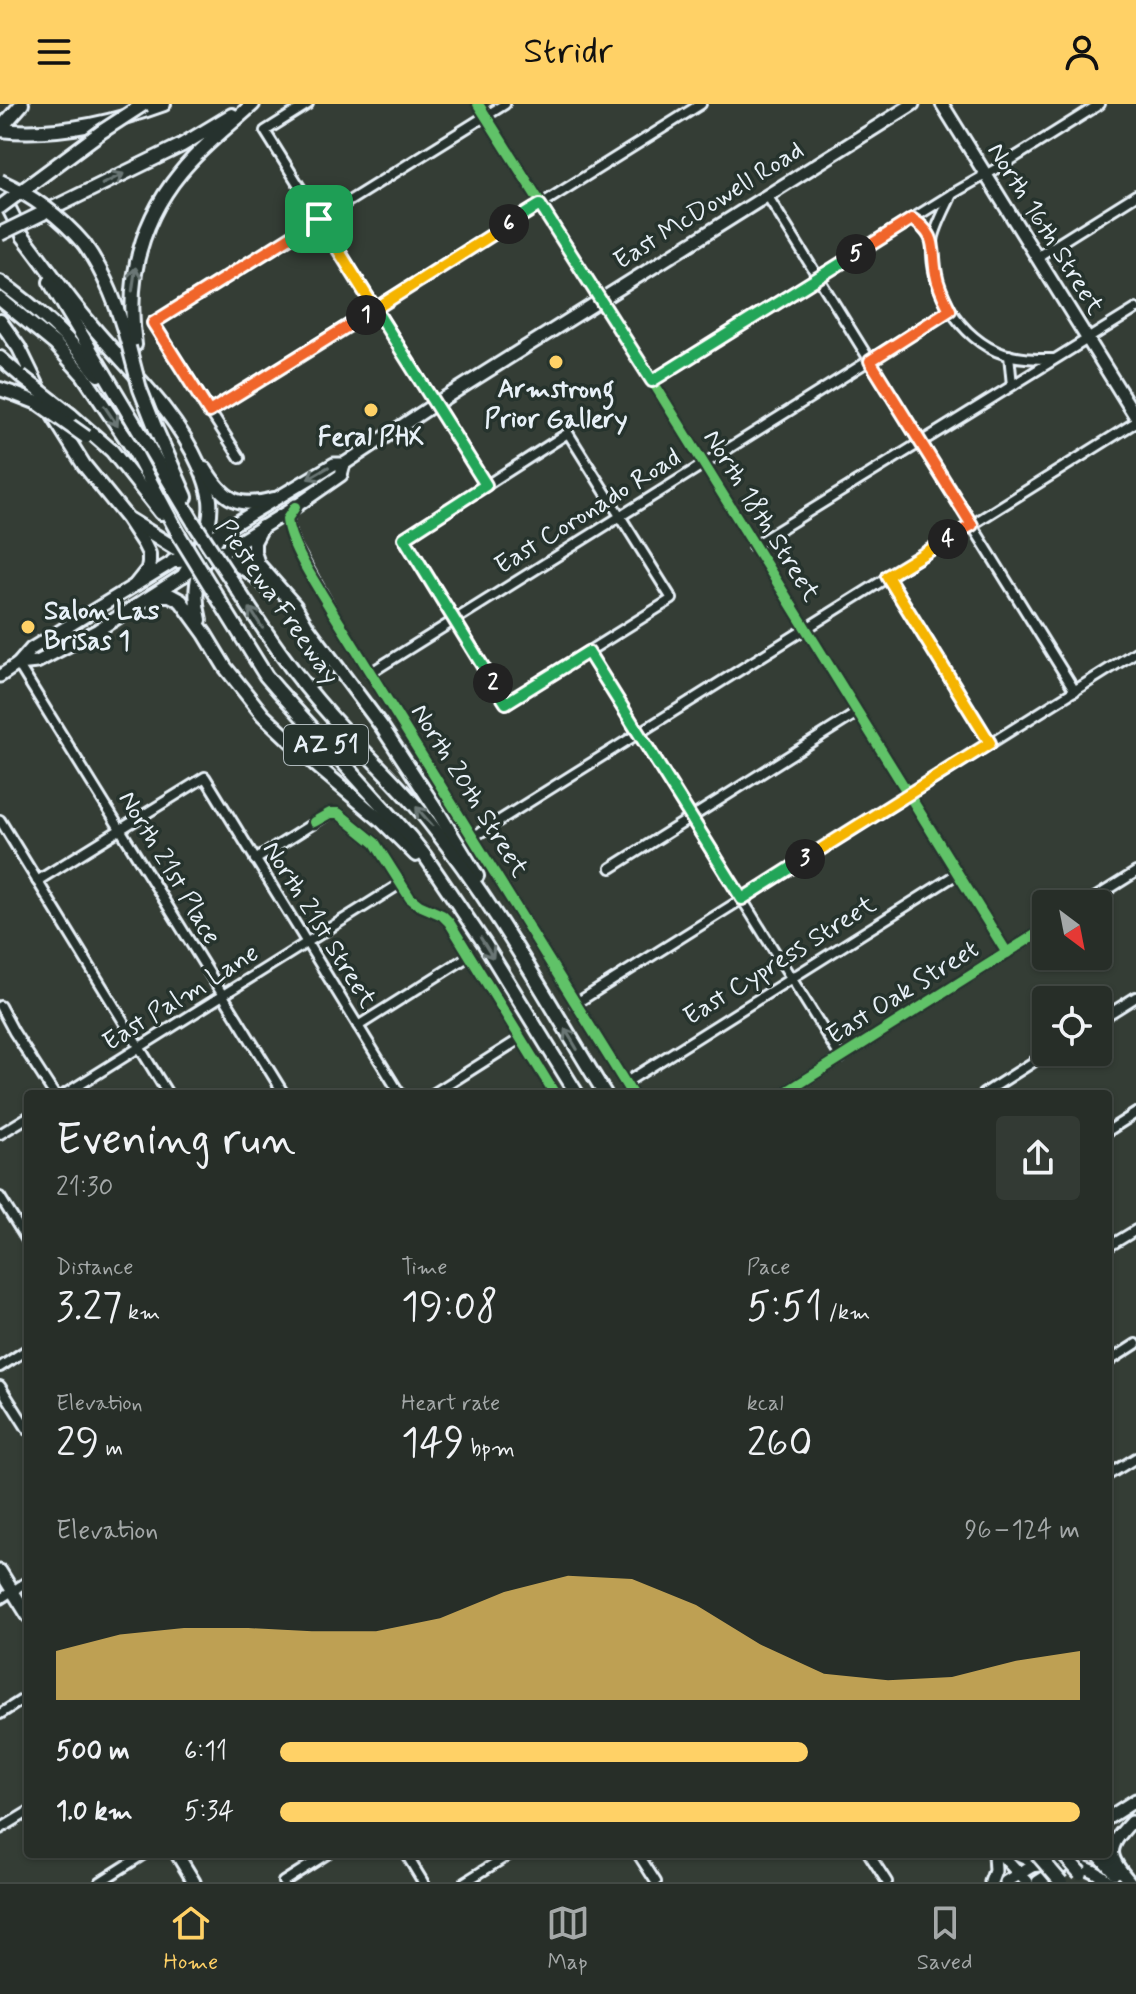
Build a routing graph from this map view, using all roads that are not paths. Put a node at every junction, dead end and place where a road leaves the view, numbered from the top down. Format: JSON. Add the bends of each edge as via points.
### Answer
{"nodes":[{"id":1,"x":22,"y":104,"type":"edge"},
{"id":2,"x":132,"y":104,"type":"edge"},
{"id":3,"x":144,"y":104,"type":"edge"},
{"id":4,"x":164,"y":104,"type":"edge"},
{"id":5,"x":250,"y":104,"type":"edge"},
{"id":6,"x":308,"y":104,"type":"edge"},
{"id":7,"x":478,"y":104,"type":"edge"},
{"id":8,"x":505,"y":104,"type":"edge"},
{"id":9,"x":701,"y":104,"type":"edge"},
{"id":10,"x":913,"y":104,"type":"edge"},
{"id":11,"x":942,"y":104,"type":"edge"},
{"id":12,"x":1100,"y":104,"type":"edge"},
{"id":13,"x":485,"y":116,"type":"junction"},
{"id":14,"x":0,"y":129,"type":"edge"},
{"id":15,"x":986,"y":175,"type":"junction"},
{"id":16,"x":0,"y":181,"type":"edge"},
{"id":17,"x":0,"y":191,"type":"edge"},
{"id":18,"x":952,"y":194,"type":"junction"},
{"id":19,"x":767,"y":195,"type":"junction"},
{"id":20,"x":1136,"y":195,"type":"edge"},
{"id":21,"x":0,"y":198,"type":"edge"},
{"id":22,"x":540,"y":205,"type":"junction"},
{"id":23,"x":0,"y":207,"type":"edge"},
{"id":24,"x":319,"y":219,"type":"junction"},
{"id":25,"x":912,"y":219,"type":"junction"},
{"id":26,"x":0,"y":234,"type":"edge"},
{"id":27,"x":23,"y":236,"type":"junction"},
{"id":28,"x":933,"y":240,"type":"junction"},
{"id":29,"x":1037,"y":257,"type":"junction"},
{"id":30,"x":818,"y":278,"type":"junction"},
{"id":31,"x":0,"y":282,"type":"edge"},
{"id":32,"x":0,"y":299,"type":"edge"},
{"id":33,"x":601,"y":299,"type":"junction"},
{"id":34,"x":375,"y":309,"type":"junction"},
{"id":35,"x":1136,"y":309,"type":"edge"},
{"id":36,"x":950,"y":310,"type":"junction"},
{"id":37,"x":0,"y":321,"type":"edge"},
{"id":38,"x":1087,"y":339,"type":"junction"},
{"id":39,"x":1009,"y":355,"type":"junction"},
{"id":40,"x":0,"y":358,"type":"edge"},
{"id":41,"x":1054,"y":359,"type":"junction"},
{"id":42,"x":870,"y":361,"type":"junction"},
{"id":43,"x":652,"y":381,"type":"junction"},
{"id":44,"x":1012,"y":385,"type":"junction"},
{"id":45,"x":0,"y":389,"type":"edge"},
{"id":46,"x":435,"y":404,"type":"junction"},
{"id":47,"x":209,"y":412,"type":"junction"},
{"id":48,"x":1136,"y":419,"type":"edge"},
{"id":49,"x":156,"y":427,"type":"junction"},
{"id":50,"x":920,"y":442,"type":"junction"},
{"id":51,"x":157,"y":449,"type":"junction"},
{"id":52,"x":193,"y":452,"type":"junction"},
{"id":53,"x":240,"y":458,"type":"dead end"},
{"id":54,"x":344,"y":464,"type":"junction"},
{"id":55,"x":703,"y":464,"type":"junction"},
{"id":56,"x":486,"y":485,"type":"junction"},
{"id":57,"x":142,"y":488,"type":"junction"},
{"id":58,"x":274,"y":499,"type":"junction"},
{"id":59,"x":295,"y":507,"type":"junction"},
{"id":60,"x":619,"y":516,"type":"junction"},
{"id":61,"x":127,"y":518,"type":"junction"},
{"id":62,"x":972,"y":525,"type":"junction"},
{"id":63,"x":262,"y":527,"type":"junction"},
{"id":64,"x":220,"y":533,"type":"joint"},
{"id":65,"x":179,"y":535,"type":"junction"},
{"id":66,"x":753,"y":546,"type":"junction"},
{"id":67,"x":224,"y":551,"type":"joint"},
{"id":68,"x":201,"y":555,"type":"junction"},
{"id":69,"x":173,"y":561,"type":"joint"},
{"id":70,"x":184,"y":575,"type":"joint"},
{"id":71,"x":887,"y":576,"type":"junction"},
{"id":72,"x":136,"y":584,"type":"junction"},
{"id":73,"x":146,"y":600,"type":"junction"},
{"id":74,"x":454,"y":620,"type":"junction"},
{"id":75,"x":306,"y":625,"type":"junction"},
{"id":76,"x":805,"y":629,"type":"junction"},
{"id":77,"x":205,"y":634,"type":"junction"},
{"id":78,"x":588,"y":652,"type":"junction"},
{"id":79,"x":1136,"y":652,"type":"edge"},
{"id":80,"x":18,"y":664,"type":"junction"},
{"id":81,"x":370,"y":673,"type":"junction"},
{"id":82,"x":0,"y":676,"type":"edge"},
{"id":83,"x":1075,"y":691,"type":"junction"},
{"id":84,"x":857,"y":713,"type":"junction"},
{"id":85,"x":639,"y":732,"type":"junction"},
{"id":86,"x":990,"y":743,"type":"junction"},
{"id":87,"x":908,"y":794,"type":"junction"},
{"id":88,"x":691,"y":817,"type":"junction"},
{"id":89,"x":0,"y":820,"type":"edge"},
{"id":90,"x":121,"y":829,"type":"junction"},
{"id":91,"x":473,"y":837,"type":"junction"},
{"id":92,"x":255,"y":860,"type":"junction"},
{"id":93,"x":611,"y":868,"type":"dead end"},
{"id":94,"x":1136,"y":872,"type":"edge"},
{"id":95,"x":957,"y":874,"type":"junction"},
{"id":96,"x":37,"y":881,"type":"junction"},
{"id":97,"x":444,"y":882,"type":"junction"},
{"id":98,"x":400,"y":884,"type":"junction"},
{"id":99,"x":1107,"y":890,"type":"edge"},
{"id":100,"x":742,"y":899,"type":"junction"},
{"id":101,"x":503,"y":925,"type":"junction"},
{"id":102,"x":1032,"y":937,"type":"edge"},
{"id":103,"x":306,"y":943,"type":"junction"},
{"id":104,"x":1007,"y":953,"type":"junction"},
{"id":105,"x":469,"y":956,"type":"junction"},
{"id":106,"x":791,"y":978,"type":"junction"},
{"id":107,"x":223,"y":995,"type":"junction"},
{"id":108,"x":1136,"y":997,"type":"edge"},
{"id":109,"x":575,"y":1004,"type":"junction"},
{"id":110,"x":0,"y":1006,"type":"edge"},
{"id":111,"x":1112,"y":1012,"type":"edge"},
{"id":112,"x":358,"y":1026,"type":"junction"},
{"id":113,"x":520,"y":1039,"type":"junction"},
{"id":114,"x":139,"y":1047,"type":"junction"},
{"id":115,"x":841,"y":1058,"type":"junction"},
{"id":116,"x":1032,"y":1063,"type":"edge"},
{"id":117,"x":625,"y":1083,"type":"junction"},
{"id":118,"x":51,"y":1090,"type":"edge"},
{"id":119,"x":71,"y":1090,"type":"edge"},
{"id":120,"x":166,"y":1090,"type":"edge"},
{"id":121,"x":282,"y":1090,"type":"edge"},
{"id":122,"x":398,"y":1090,"type":"edge"},
{"id":123,"x":439,"y":1090,"type":"edge"},
{"id":124,"x":552,"y":1090,"type":"edge"},
{"id":125,"x":575,"y":1090,"type":"edge"},
{"id":126,"x":603,"y":1090,"type":"edge"},
{"id":127,"x":629,"y":1090,"type":"edge"},
{"id":128,"x":789,"y":1090,"type":"edge"},
{"id":129,"x":989,"y":1090,"type":"edge"},
{"id":130,"x":1136,"y":1113,"type":"edge"},
{"id":131,"x":24,"y":1119,"type":"edge"},
{"id":132,"x":1112,"y":1128,"type":"edge"},
{"id":133,"x":0,"y":1134,"type":"edge"},
{"id":134,"x":0,"y":1197,"type":"edge"},
{"id":135,"x":1136,"y":1230,"type":"edge"},
{"id":136,"x":24,"y":1236,"type":"edge"},
{"id":137,"x":1112,"y":1245,"type":"edge"},
{"id":138,"x":1136,"y":1344,"type":"edge"},
{"id":139,"x":24,"y":1352,"type":"edge"},
{"id":140,"x":1112,"y":1359,"type":"edge"},
{"id":141,"x":0,"y":1367,"type":"edge"},
{"id":142,"x":0,"y":1386,"type":"edge"},
{"id":143,"x":24,"y":1424,"type":"edge"},
{"id":144,"x":1136,"y":1458,"type":"edge"},
{"id":145,"x":1112,"y":1473,"type":"edge"},
{"id":146,"x":0,"y":1571,"type":"edge"},
{"id":147,"x":24,"y":1584,"type":"edge"},
{"id":148,"x":12,"y":1591,"type":"junction"},
{"id":149,"x":0,"y":1599,"type":"edge"},
{"id":150,"x":24,"y":1610,"type":"edge"},
{"id":151,"x":24,"y":1699,"type":"edge"},
{"id":152,"x":0,"y":1714,"type":"edge"},
{"id":153,"x":1136,"y":1792,"type":"edge"},
{"id":154,"x":1136,"y":1800,"type":"edge"},
{"id":155,"x":1112,"y":1807,"type":"edge"},
{"id":156,"x":24,"y":1814,"type":"edge"},
{"id":157,"x":1112,"y":1815,"type":"edge"},
{"id":158,"x":1134,"y":1820,"type":"edge"},
{"id":159,"x":0,"y":1829,"type":"edge"},
{"id":160,"x":1112,"y":1834,"type":"edge"},
{"id":161,"x":138,"y":1858,"type":"edge"},
{"id":162,"x":179,"y":1858,"type":"edge"},
{"id":163,"x":321,"y":1858,"type":"edge"},
{"id":164,"x":408,"y":1858,"type":"edge"},
{"id":165,"x":504,"y":1858,"type":"edge"},
{"id":166,"x":640,"y":1858,"type":"edge"},
{"id":167,"x":872,"y":1858,"type":"edge"},
{"id":168,"x":994,"y":1858,"type":"edge"},
{"id":169,"x":1005,"y":1858,"type":"edge"},
{"id":170,"x":1027,"y":1858,"type":"edge"},
{"id":171,"x":1102,"y":1858,"type":"edge"},
{"id":172,"x":1056,"y":1862,"type":"edge"},
{"id":173,"x":1023,"y":1878,"type":"edge"},
{"id":174,"x":652,"y":1881,"type":"edge"},
{"id":175,"x":1040,"y":1881,"type":"edge"},
{"id":176,"x":1088,"y":1881,"type":"edge"},
{"id":177,"x":100,"y":1882,"type":"edge"},
{"id":178,"x":194,"y":1882,"type":"edge"},
{"id":179,"x":283,"y":1882,"type":"edge"},
{"id":180,"x":423,"y":1882,"type":"edge"},
{"id":181,"x":465,"y":1882,"type":"edge"},
{"id":182,"x":887,"y":1882,"type":"edge"},
{"id":183,"x":991,"y":1882,"type":"edge"},
{"id":184,"x":1006,"y":1882,"type":"edge"},
{"id":185,"x":1109,"y":1882,"type":"edge"},
{"id":186,"x":1124,"y":1882,"type":"edge"},
{"id":187,"x":1130,"y":1882,"type":"edge"}],
"edges":[{"from":1,"to":14,"type":"highway"},
{"from":2,"to":21,"type":"highway","bridge":true},
{"from":3,"to":23,"type":"highway","bridge":true},
{"from":4,"to":14,"type":"highway","via":[[81,126],[34,132]]},
{"from":26,"to":5,"type":"highway","one_way":true,"bridge":true,"via":[[182,145]]},
{"from":49,"to":5,"type":"highway","one_way":true,"bridge":true,"via":[[135,345],[131,295],[136,264],[164,195],[200,151]]},
{"from":6,"to":24,"type":"street","via":[[265,131]]},
{"from":7,"to":13,"type":"street","name":"North 18th Street"},
{"from":8,"to":13,"type":"street"},
{"from":9,"to":22,"type":"street"},
{"from":10,"to":19,"type":"main road","name":"East McDowell Road"},
{"from":11,"to":15,"type":"main road","name":"North 16th Street"},
{"from":12,"to":15,"type":"street"},
{"from":13,"to":22,"type":"street","name":"North 18th Street"},
{"from":13,"to":24,"type":"street"},
{"from":15,"to":18,"type":"street"},
{"from":15,"to":29,"type":"main road","name":"North 16th Street"},
{"from":16,"to":49,"type":"highway","bridge":true,"via":[[69,226],[97,262],[121,317]]},
{"from":17,"to":27,"type":"highway"},
{"from":18,"to":25,"type":"street"},
{"from":18,"to":28,"type":"street"},
{"from":19,"to":30,"type":"street"},
{"from":19,"to":33,"type":"main road","name":"East McDowell Road"},
{"from":20,"to":29,"type":"street"},
{"from":22,"to":33,"type":"street","name":"North 18th Street"},
{"from":22,"to":34,"type":"street"},
{"from":24,"to":34,"type":"street"},
{"from":24,"to":47,"type":"street","via":[[153,323]]},
{"from":25,"to":28,"type":"street"},
{"from":25,"to":30,"type":"street"},
{"from":27,"to":51,"type":"highway"},
{"from":27,"to":52,"type":"highway","via":[[86,319],[165,407]]},
{"from":28,"to":36,"type":"street","via":[[937,278]]},
{"from":29,"to":38,"type":"main road","name":"North 16th Street"},
{"from":30,"to":42,"type":"street"},
{"from":30,"to":43,"type":"street"},
{"from":31,"to":51,"type":"highway","via":[[90,365]]},
{"from":32,"to":65,"type":"highway","name":"Piestewa Freeway","number":"AZ 51","one_way":true,"via":[[83,375],[133,449]]},
{"from":33,"to":43,"type":"street","name":"North 18th Street"},
{"from":33,"to":46,"type":"main road","name":"East McDowell Road"},
{"from":34,"to":46,"type":"street"},
{"from":34,"to":47,"type":"street"},
{"from":35,"to":38,"type":"street"},
{"from":36,"to":39,"type":"street","via":[[980,342]]},
{"from":36,"to":42,"type":"street","name":"East Coronado Road"},
{"from":37,"to":61,"type":"highway","via":[[63,434]]},
{"from":38,"to":41,"type":"street"},
{"from":38,"to":48,"type":"main road","name":"North 16th Street"},
{"from":39,"to":41,"type":"street"},
{"from":39,"to":44,"type":"street"},
{"from":40,"to":57,"type":"highway","bridge":true,"via":[[112,451]]},
{"from":41,"to":44,"type":"street"},
{"from":42,"to":50,"type":"street"},
{"from":42,"to":55,"type":"street","name":"East Coronado Road"},
{"from":43,"to":55,"type":"street","name":"North 18th Street"},
{"from":44,"to":50,"type":"street"},
{"from":45,"to":57,"type":"highway","bridge":true,"via":[[38,403],[86,437]]},
{"from":46,"to":54,"type":"main road","name":"East McDowell Road"},
{"from":46,"to":56,"type":"street"},
{"from":47,"to":53,"type":"street"},
{"from":48,"to":62,"type":"street"},
{"from":49,"to":51,"type":"highway"},
{"from":50,"to":62,"type":"street"},
{"from":50,"to":66,"type":"street"},
{"from":101,"to":51,"type":"highway","name":"Piestewa Freeway","number":"AZ 51","one_way":true,"bridge":true,"via":[[428,821],[275,647],[194,523],[184,490]]},
{"from":52,"to":58,"type":"highway","via":[[230,499],[252,504]]},
{"from":52,"to":68,"type":"highway","via":[[210,503]]},
{"from":54,"to":58,"type":"main road","name":"East McDowell Road","one_way":true,"via":[[334,464]]},
{"from":54,"to":59,"type":"main road","name":"East McDowell Road","via":[[341,475]]},
{"from":55,"to":60,"type":"street","name":"East Coronado Road"},
{"from":55,"to":66,"type":"street","name":"North 18th Street"},
{"from":56,"to":60,"type":"street","via":[[568,433]]},
{"from":56,"to":74,"type":"street","via":[[404,538]]},
{"from":57,"to":65,"type":"highway"},
{"from":58,"to":64,"type":"main road","name":"East McDowell Road"},
{"from":59,"to":63,"type":"main road","name":"East McDowell Road"},
{"from":59,"to":81,"type":"street","name":"North 20th Street","via":[[287,522],[296,547]]},
{"from":60,"to":74,"type":"street","name":"East Coronado Road"},
{"from":60,"to":78,"type":"street","via":[[672,599]]},
{"from":61,"to":68,"type":"highway","via":[[175,548]]},
{"from":61,"to":72,"type":"highway","via":[[149,554],[148,569]]},
{"from":62,"to":71,"type":"street"},
{"from":62,"to":83,"type":"street"},
{"from":63,"to":67,"type":"main road","name":"East McDowell Road"},
{"from":63,"to":75,"type":"highway","via":[[254,542],[255,557]]},
{"from":64,"to":68,"type":"highway"},
{"from":65,"to":97,"type":"highway","name":"Piestewa Freeway","number":"AZ 51","bridge":true,"via":[[266,676]]},
{"from":66,"to":76,"type":"street","name":"North 18th Street"},
{"from":67,"to":68,"type":"highway"},
{"from":68,"to":69,"type":"highway"},
{"from":68,"to":70,"type":"highway"},
{"from":68,"to":75,"type":"highway","via":[[250,572]]},
{"from":68,"to":77,"type":"highway","via":[[196,597]]},
{"from":69,"to":72,"type":"main road"},
{"from":70,"to":73,"type":"main road"},
{"from":71,"to":76,"type":"street"},
{"from":71,"to":86,"type":"street"},
{"from":72,"to":80,"type":"main road","via":[[31,649]]},
{"from":73,"to":77,"type":"highway","via":[[176,598]]},
{"from":73,"to":80,"type":"main road","via":[[37,662]]},
{"from":74,"to":78,"type":"street","via":[[506,703]]},
{"from":74,"to":81,"type":"street","name":"East Coronado Road"},
{"from":75,"to":101,"type":"highway","via":[[438,812]]},
{"from":76,"to":84,"type":"street","name":"North 18th Street"},
{"from":76,"to":85,"type":"street"},
{"from":77,"to":97,"type":"highway","via":[[263,715]]},
{"from":78,"to":85,"type":"street"},
{"from":79,"to":83,"type":"street"},
{"from":80,"to":82,"type":"main road"},
{"from":80,"to":90,"type":"street","name":"North 21st Place"},
{"from":81,"to":91,"type":"street","name":"North 20th Street"},
{"from":83,"to":86,"type":"street"},
{"from":84,"to":87,"type":"street","name":"North 18th Street"},
{"from":84,"to":88,"type":"street"},
{"from":85,"to":88,"type":"street"},
{"from":85,"to":91,"type":"street"},
{"from":86,"to":87,"type":"street"},
{"from":87,"to":95,"type":"street","name":"North 18th Street"},
{"from":87,"to":100,"type":"street"},
{"from":88,"to":93,"type":"street"},
{"from":88,"to":100,"type":"street"},
{"from":89,"to":96,"type":"street"},
{"from":90,"to":92,"type":"street","name":"North 21st Street","via":[[205,777]]},
{"from":90,"to":96,"type":"street"},
{"from":90,"to":107,"type":"street","name":"North 21st Place"},
{"from":91,"to":109,"type":"street","name":"North 20th Street"},
{"from":92,"to":98,"type":"street","via":[[334,812],[375,843]]},
{"from":92,"to":103,"type":"street","name":"North 21st Street"},
{"from":94,"to":99,"type":"street"},
{"from":95,"to":104,"type":"street","name":"North 18th Street"},
{"from":95,"to":106,"type":"street","name":"East Cypress Street"},
{"from":96,"to":114,"type":"street"},
{"from":97,"to":125,"type":"highway","name":"Piestewa Freeway","number":"AZ 51","one_way":true},
{"from":98,"to":103,"type":"street","name":"East Palm Lane"},
{"from":98,"to":105,"type":"street","via":[[419,905],[449,922]]},
{"from":100,"to":106,"type":"street"},
{"from":100,"to":109,"type":"street"},
{"from":126,"to":101,"type":"highway","name":"Piestewa Freeway","number":"AZ 51","one_way":true},
{"from":102,"to":104,"type":"street","name":"East Oak Street"},
{"from":103,"to":107,"type":"street","name":"East Palm Lane"},
{"from":103,"to":112,"type":"street","name":"North 21st Street"},
{"from":104,"to":115,"type":"street","name":"East Oak Street"},
{"from":105,"to":112,"type":"street"},
{"from":105,"to":113,"type":"street"},
{"from":106,"to":115,"type":"street"},
{"from":106,"to":117,"type":"street","name":"East Cypress Street"},
{"from":107,"to":114,"type":"street","name":"East Palm Lane"},
{"from":107,"to":121,"type":"street","name":"North 21st Place"},
{"from":108,"to":111,"type":"street"},
{"from":109,"to":117,"type":"street","name":"North 20th Street"},
{"from":110,"to":118,"type":"street"},
{"from":112,"to":122,"type":"street","name":"North 21st Street"},
{"from":113,"to":123,"type":"street"},
{"from":113,"to":124,"type":"street"},
{"from":114,"to":119,"type":"street","name":"East Palm Lane"},
{"from":114,"to":120,"type":"street"},
{"from":115,"to":128,"type":"street","name":"East Oak Street"},
{"from":116,"to":129,"type":"street"},
{"from":117,"to":127,"type":"street","name":"North 20th Street"},
{"from":130,"to":132,"type":"street"},
{"from":131,"to":133,"type":"street"},
{"from":134,"to":136,"type":"street"},
{"from":135,"to":137,"type":"street"},
{"from":138,"to":140,"type":"street"},
{"from":139,"to":141,"type":"street"},
{"from":142,"to":143,"type":"street"},
{"from":144,"to":145,"type":"street"},
{"from":146,"to":148,"type":"main road"},
{"from":147,"to":148,"type":"street"},
{"from":148,"to":149,"type":"street"},
{"from":148,"to":150,"type":"main road"},
{"from":151,"to":152,"type":"street"},
{"from":153,"to":155,"type":"main road"},
{"from":154,"to":157,"type":"main road"},
{"from":156,"to":159,"type":"street"},
{"from":158,"to":160,"type":"main road"},
{"from":158,"to":187,"type":"main road","via":[[1118,1836],[1112,1856]]},
{"from":161,"to":177,"type":"street"},
{"from":162,"to":178,"type":"main road"},
{"from":163,"to":179,"type":"street"},
{"from":164,"to":180,"type":"street"},
{"from":165,"to":181,"type":"street"},
{"from":166,"to":174,"type":"street"},
{"from":167,"to":182,"type":"street"},
{"from":168,"to":183,"type":"main road"},
{"from":169,"to":173,"type":"main road"},
{"from":170,"to":172,"type":"main road"},
{"from":171,"to":186,"type":"main road"},
{"from":172,"to":173,"type":"main road"},
{"from":172,"to":175,"type":"main road"},
{"from":172,"to":176,"type":"highway","bridge":true},
{"from":172,"to":185,"type":"main road","via":[[1082,1865]]},
{"from":173,"to":184,"type":"main road"}]}
